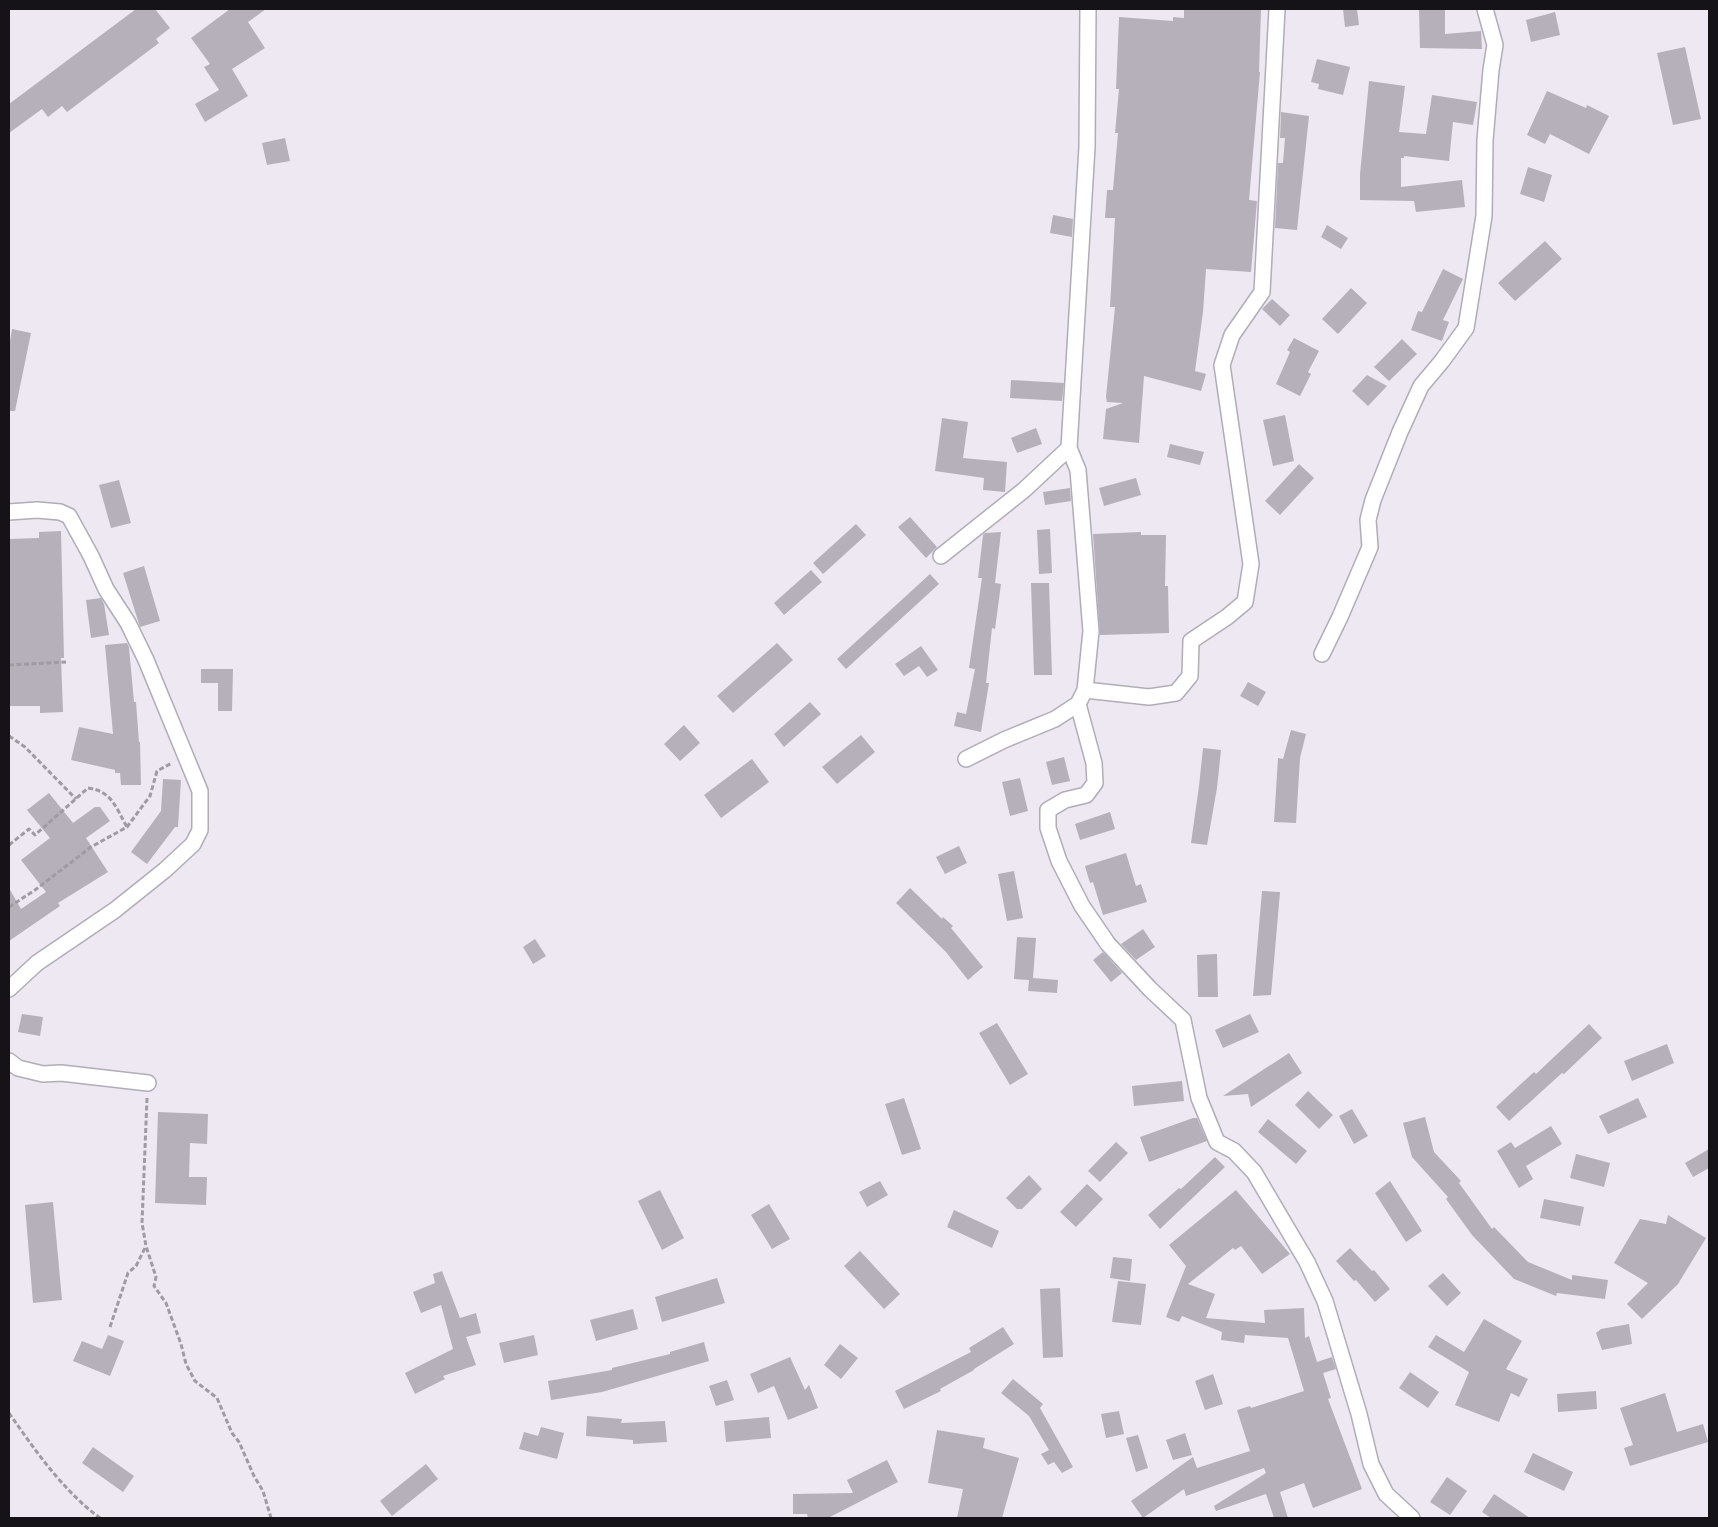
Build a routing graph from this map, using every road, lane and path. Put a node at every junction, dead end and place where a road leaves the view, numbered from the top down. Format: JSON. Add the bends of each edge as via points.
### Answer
{"nodes":[{"id":1,"x":1088,"y":9,"type":"edge"},
{"id":2,"x":1277,"y":9,"type":"edge"},
{"id":3,"x":1485,"y":9,"type":"edge"},
{"id":4,"x":1070,"y":448,"type":"junction"},
{"id":5,"x":9,"y":512,"type":"edge"},
{"id":6,"x":941,"y":556,"type":"dead end"},
{"id":7,"x":1322,"y":654,"type":"dead end"},
{"id":8,"x":66,"y":662,"type":"dead end"},
{"id":9,"x":9,"y":665,"type":"edge"},
{"id":10,"x":1082,"y":697,"type":"junction"},
{"id":11,"x":9,"y":736,"type":"edge"},
{"id":12,"x":186,"y":756,"type":"junction"},
{"id":13,"x":966,"y":759,"type":"dead end"},
{"id":14,"x":76,"y":799,"type":"junction"},
{"id":15,"x":127,"y":827,"type":"junction"},
{"id":16,"x":9,"y":845,"type":"edge"},
{"id":17,"x":9,"y":907,"type":"edge"},
{"id":18,"x":9,"y":989,"type":"edge"},
{"id":19,"x":9,"y":1061,"type":"edge"},
{"id":20,"x":148,"y":1083,"type":"joint"},
{"id":21,"x":146,"y":1246,"type":"junction"},
{"id":22,"x":110,"y":1327,"type":"dead end"},
{"id":23,"x":9,"y":1413,"type":"edge"},
{"id":24,"x":100,"y":1518,"type":"edge"},
{"id":25,"x":271,"y":1518,"type":"edge"},
{"id":26,"x":1412,"y":1518,"type":"edge"}],
"edges":[{"from":1,"to":4,"type":"street","via":[[1087,147]]},
{"from":2,"to":10,"type":"street","via":[[1262,292],[1232,335],[1222,365],[1251,564],[1245,602],[1191,641],[1190,676],[1176,693],[1149,697]]},
{"from":3,"to":7,"type":"street","via":[[1495,45],[1485,140],[1484,216],[1466,328],[1421,386],[1400,432],[1373,500],[1368,520],[1370,547]]},
{"from":4,"to":6,"type":"street","via":[[1024,490]]},
{"from":4,"to":10,"type":"street","via":[[1078,470],[1091,631]]},
{"from":5,"to":12,"type":"street","via":[[37,510],[69,516],[106,589],[128,623]]},
{"from":8,"to":9,"type":"path"},
{"from":10,"to":13,"type":"street","via":[[1056,719]]},
{"from":10,"to":26,"type":"street","via":[[1095,783],[1086,795],[1065,800],[1048,810],[1048,828],[1059,861],[1082,906],[1108,944],[1183,1020],[1199,1098],[1217,1142],[1234,1150],[1254,1172],[1307,1262],[1325,1302],[1371,1464],[1386,1494]]},
{"from":11,"to":14,"type":"path","via":[[25,747]]},
{"from":12,"to":15,"type":"path","via":[[157,772],[150,796]]},
{"from":12,"to":18,"type":"street","via":[[200,791],[200,830],[193,844],[115,910],[37,963]]},
{"from":14,"to":15,"type":"path","via":[[88,788],[98,790],[111,798]]},
{"from":14,"to":16,"type":"path","via":[[35,835],[29,829]]},
{"from":15,"to":17,"type":"path","via":[[91,847]]},
{"from":19,"to":20,"type":"street","via":[[18,1068],[43,1074],[62,1073]]},
{"from":20,"to":21,"type":"path","via":[[142,1223]]},
{"from":21,"to":22,"type":"path","via":[[128,1274]]},
{"from":21,"to":25,"type":"path","via":[[156,1276],[154,1286],[166,1303],[186,1364],[195,1381],[217,1398],[263,1491]]},
{"from":23,"to":24,"type":"path","via":[[35,1451],[84,1506]]}]}
